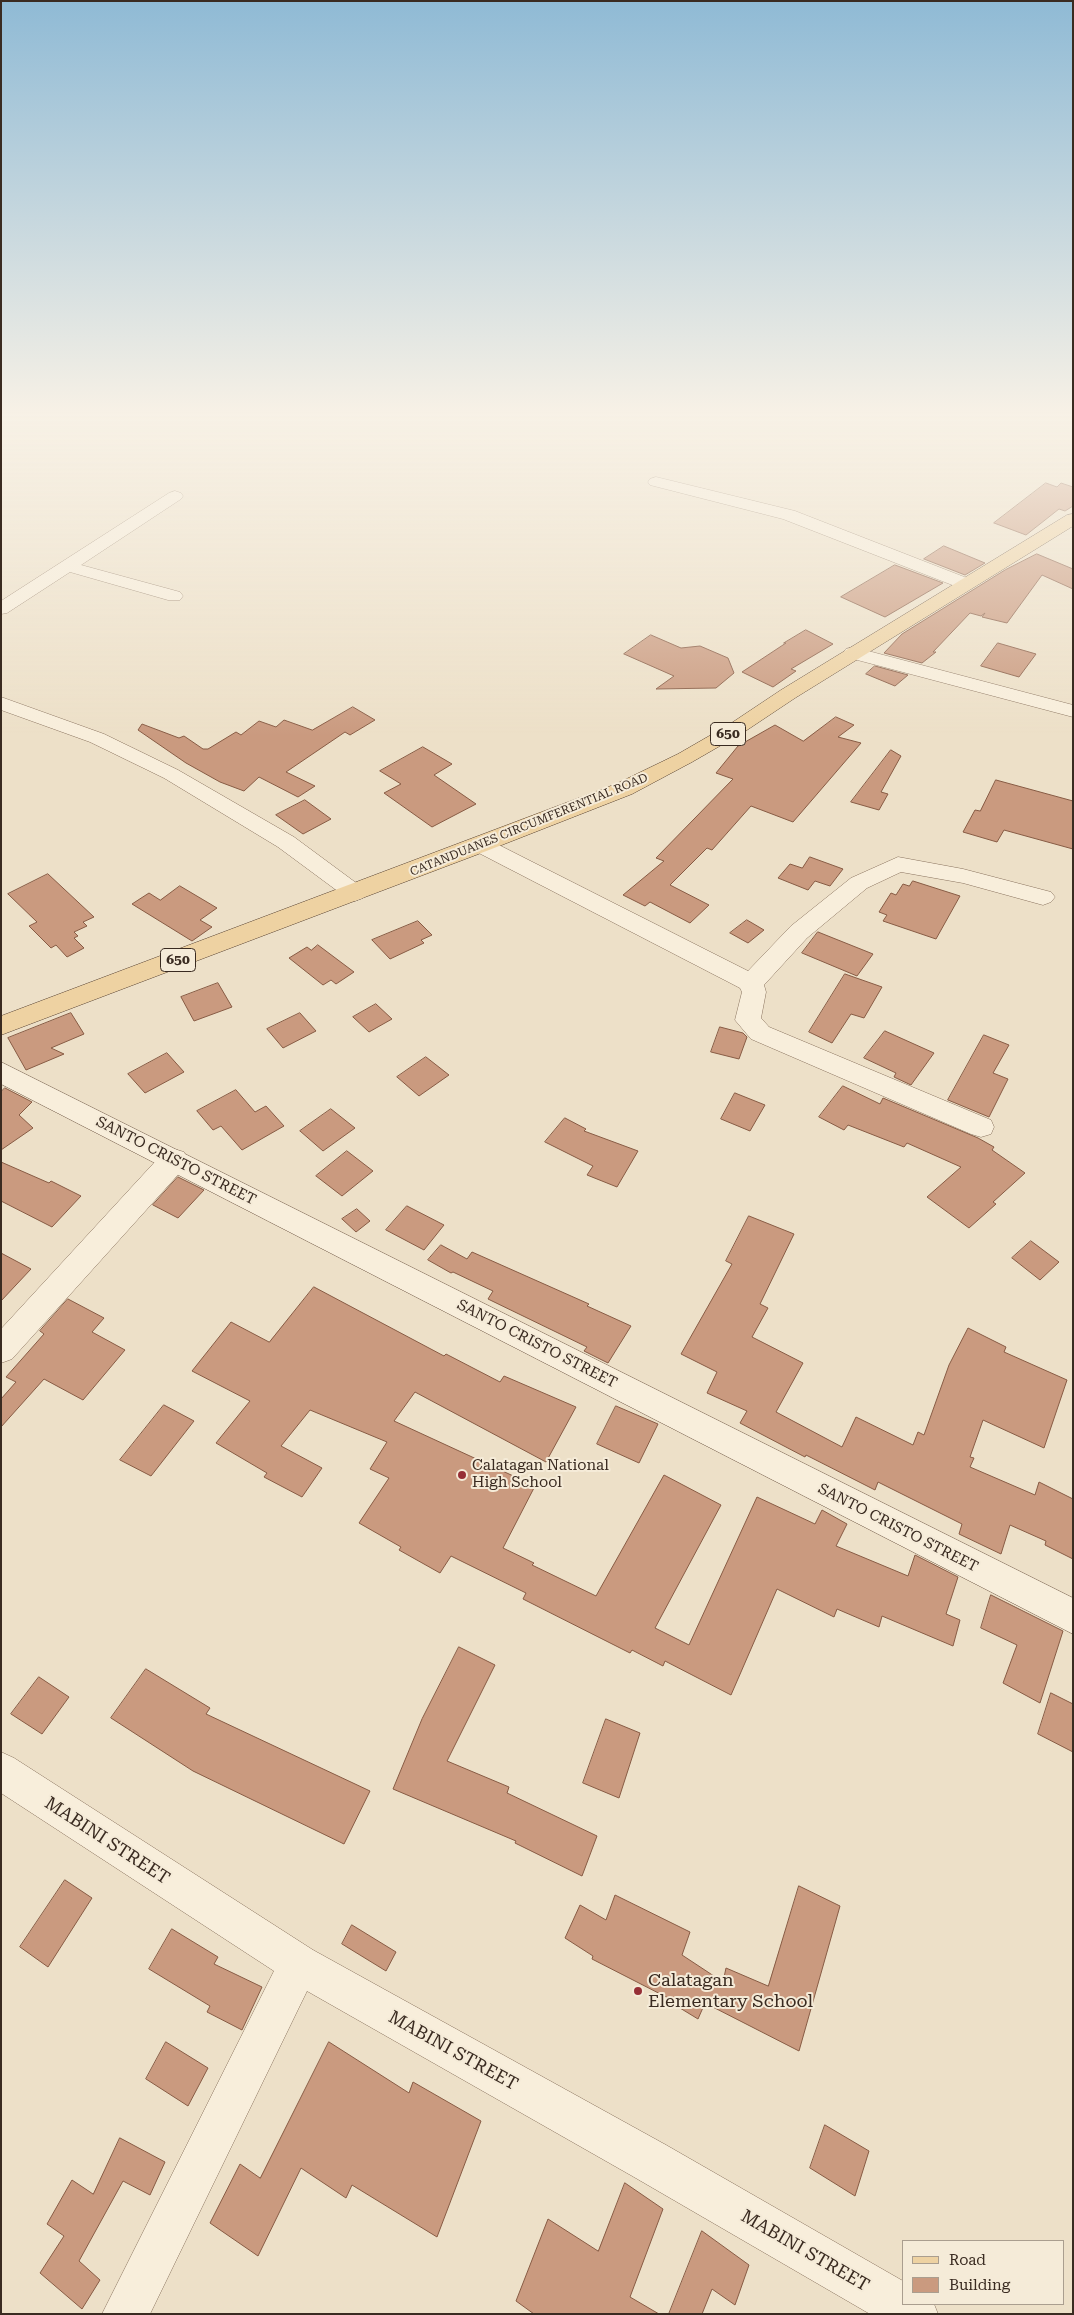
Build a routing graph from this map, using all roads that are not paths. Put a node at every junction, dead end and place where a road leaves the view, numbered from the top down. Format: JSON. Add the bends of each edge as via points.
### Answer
{"nodes":[{"id":1,"x":137,"y":520,"type":"edge"},
{"id":2,"x":804,"y":520,"type":"edge"},
{"id":3,"x":1073,"y":520,"type":"edge"},
{"id":4,"x":67,"y":566,"type":"junction"},
{"id":5,"x":966,"y":584,"type":"junction"},
{"id":6,"x":174,"y":596,"type":"dead end"},
{"id":7,"x":1,"y":609,"type":"edge"},
{"id":8,"x":854,"y":653,"type":"junction"},
{"id":9,"x":1,"y":702,"type":"edge"},
{"id":10,"x":1073,"y":711,"type":"edge"},
{"id":11,"x":481,"y":846,"type":"junction"},
{"id":12,"x":355,"y":893,"type":"junction"},
{"id":13,"x":1043,"y":898,"type":"dead end"},
{"id":14,"x":751,"y":983,"type":"junction"},
{"id":15,"x":1,"y":1026,"type":"edge"},
{"id":16,"x":1,"y":1072,"type":"edge"},
{"id":17,"x":981,"y":1127,"type":"dead end"},
{"id":18,"x":174,"y":1160,"type":"junction"},
{"id":19,"x":1,"y":1350,"type":"edge"},
{"id":20,"x":1073,"y":1617,"type":"edge"},
{"id":21,"x":1,"y":1771,"type":"edge"},
{"id":22,"x":299,"y":1964,"type":"junction"},
{"id":23,"x":124,"y":2314,"type":"edge"},
{"id":24,"x":915,"y":2314,"type":"edge"}],
"edges":[{"from":1,"to":4,"type":"street"},
{"from":2,"to":5,"type":"street"},
{"from":3,"to":5,"type":"main road","name":"CATANDUANES CIRCUMFERENTIAL ROAD","number":"650"},
{"from":4,"to":6,"type":"street"},
{"from":4,"to":7,"type":"street"},
{"from":5,"to":8,"type":"main road","name":"CATANDUANES CIRCUMFERENTIAL ROAD","number":"650"},
{"from":8,"to":10,"type":"street"},
{"from":8,"to":11,"type":"main road","name":"CATANDUANES CIRCUMFERENTIAL ROAD","number":"650","via":[[738,728],[658,772],[624,789]]},
{"from":9,"to":12,"type":"street","via":[[97,738],[171,774],[286,842]]},
{"from":11,"to":12,"type":"main road","name":"CATANDUANES CIRCUMFERENTIAL ROAD","number":"650"},
{"from":11,"to":14,"type":"street"},
{"from":12,"to":15,"type":"main road","name":"CATANDUANES CIRCUMFERENTIAL ROAD","number":"650"},
{"from":13,"to":14,"type":"street","via":[[962,876],[898,864],[859,883],[800,932]]},
{"from":14,"to":17,"type":"street","via":[[754,992],[748,1020],[760,1033]]},
{"from":16,"to":18,"type":"street","name":"SANTO CRISTO STREET"},
{"from":18,"to":19,"type":"street"},
{"from":18,"to":20,"type":"street","name":"SANTO CRISTO STREET"},
{"from":21,"to":22,"type":"street","name":"MABINI STREET"},
{"from":22,"to":23,"type":"street"},
{"from":22,"to":24,"type":"street","name":"MABINI STREET"}]}
